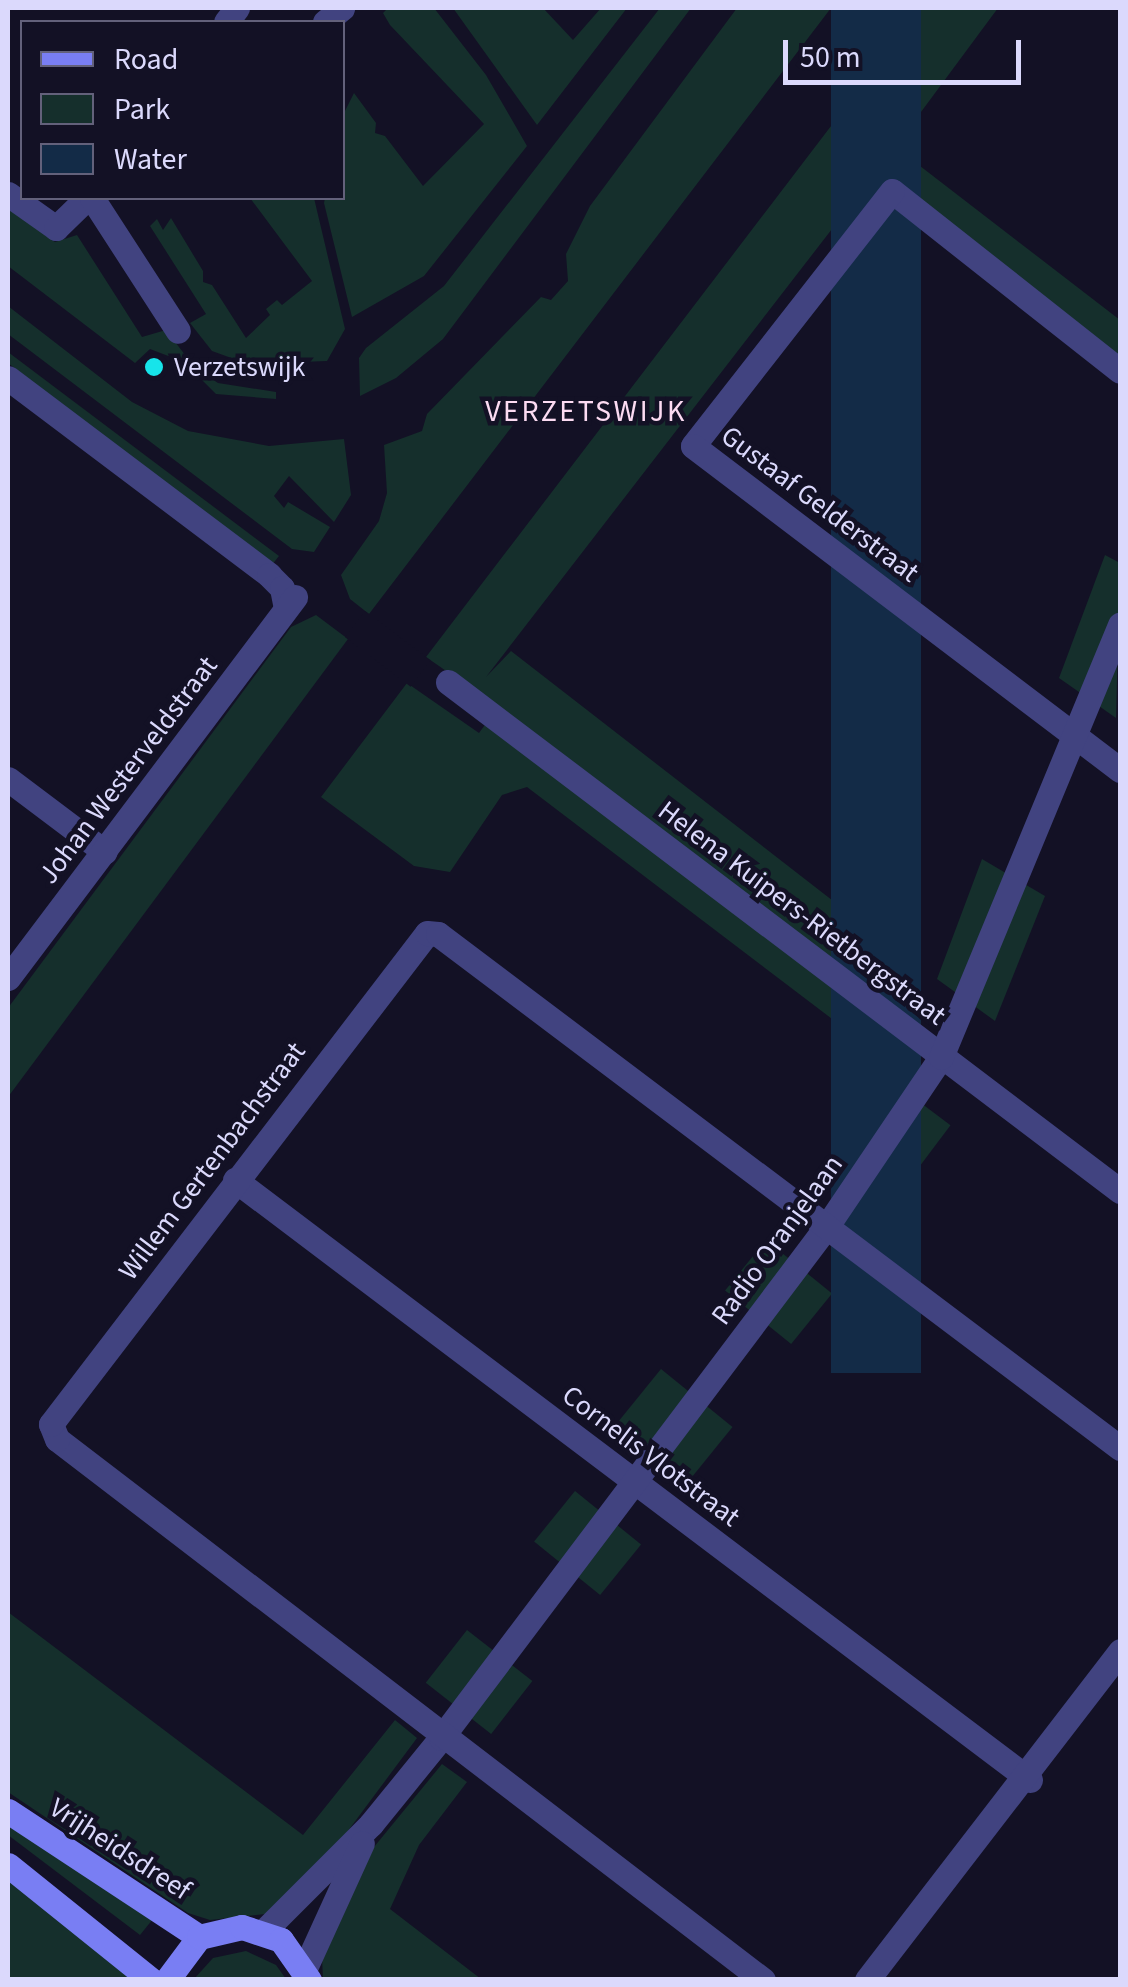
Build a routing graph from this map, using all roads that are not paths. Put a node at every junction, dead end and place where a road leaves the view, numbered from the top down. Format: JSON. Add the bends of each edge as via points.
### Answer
{"nodes":[{"id":1,"x":8,"y":194,"type":"edge"},
{"id":2,"x":84,"y":203,"type":"edge"},
{"id":3,"x":178,"y":331,"type":"dead end"},
{"id":4,"x":1120,"y":371,"type":"edge"},
{"id":5,"x":8,"y":378,"type":"edge"},
{"id":6,"x":1120,"y":624,"type":"edge"},
{"id":7,"x":448,"y":682,"type":"dead end"},
{"id":8,"x":1075,"y":736,"type":"junction"},
{"id":9,"x":1120,"y":770,"type":"edge"},
{"id":10,"x":8,"y":780,"type":"edge"},
{"id":11,"x":105,"y":852,"type":"junction"},
{"id":12,"x":8,"y":978,"type":"edge"},
{"id":13,"x":942,"y":1057,"type":"junction"},
{"id":14,"x":235,"y":1180,"type":"junction"},
{"id":15,"x":1120,"y":1191,"type":"edge"},
{"id":16,"x":827,"y":1226,"type":"junction"},
{"id":17,"x":1120,"y":1448,"type":"edge"},
{"id":18,"x":637,"y":1481,"type":"junction"},
{"id":19,"x":1120,"y":1651,"type":"edge"},
{"id":20,"x":441,"y":1738,"type":"junction"},
{"id":21,"x":1028,"y":1778,"type":"junction"},
{"id":22,"x":8,"y":1811,"type":"edge"},
{"id":23,"x":371,"y":1824,"type":"junction"},
{"id":24,"x":8,"y":1864,"type":"edge"},
{"id":25,"x":264,"y":1932,"type":"junction"},
{"id":26,"x":200,"y":1938,"type":"junction"},
{"id":27,"x":307,"y":1974,"type":"edge"},
{"id":28,"x":151,"y":1980,"type":"edge"},
{"id":29,"x":167,"y":1980,"type":"edge"},
{"id":30,"x":763,"y":1980,"type":"edge"},
{"id":31,"x":868,"y":1980,"type":"edge"}],
"edges":[{"from":1,"to":2,"type":"street","via":[[56,228]]},
{"from":2,"to":3,"type":"street"},
{"from":4,"to":8,"type":"street","name":"Gustaaf Gelderstraat","via":[[892,191],[694,446]]},
{"from":5,"to":11,"type":"street","name":"Johan Westerveldstraat","via":[[269,576],[290,603]]},
{"from":6,"to":8,"type":"street","name":"Radio Oranjelaan"},
{"from":7,"to":13,"type":"street","name":"Helena Kuipers-Rietbergstraat"},
{"from":8,"to":9,"type":"street","name":"Gustaaf Gelderstraat"},
{"from":8,"to":13,"type":"street","name":"Radio Oranjelaan"},
{"from":10,"to":11,"type":"street"},
{"from":11,"to":12,"type":"street","name":"Johan Westerveldstraat"},
{"from":13,"to":15,"type":"street","name":"Helena Kuipers-Rietbergstraat"},
{"from":13,"to":16,"type":"street","name":"Radio Oranjelaan"},
{"from":14,"to":16,"type":"street","name":"Willem Gertenbachstraat","via":[[416,941],[438,934]]},
{"from":14,"to":18,"type":"street","name":"Cornelis Vlotstraat"},
{"from":14,"to":20,"type":"street","name":"Willem Gertenbachstraat","via":[[51,1424],[57,1439]]},
{"from":16,"to":17,"type":"street"},
{"from":16,"to":18,"type":"street","name":"Radio Oranjelaan"},
{"from":18,"to":20,"type":"street","name":"Radio Oranjelaan"},
{"from":18,"to":21,"type":"street","name":"Cornelis Vlotstraat"},
{"from":19,"to":21,"type":"street"},
{"from":20,"to":23,"type":"street","name":"Radio Oranjelaan"},
{"from":20,"to":30,"type":"street","via":[[488,1765]]},
{"from":21,"to":31,"type":"street"},
{"from":22,"to":26,"type":"main road","name":"Vrijheidsdreef"},
{"from":23,"to":25,"type":"street","name":"Radio Oranjelaan"},
{"from":23,"to":27,"type":"street","name":"Radio Oranjelaan"},
{"from":24,"to":28,"type":"main road"},
{"from":25,"to":26,"type":"main road","via":[[231,1928]]},
{"from":25,"to":27,"type":"main road"},
{"from":26,"to":29,"type":"main road","via":[[183,1951]]}]}
